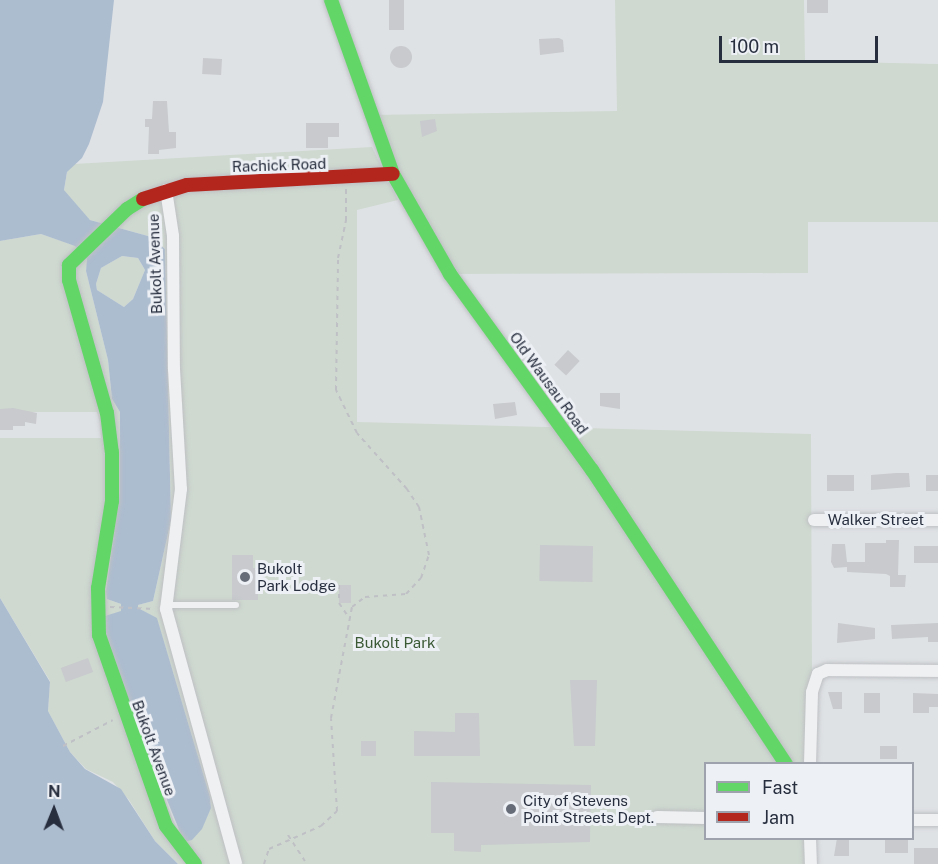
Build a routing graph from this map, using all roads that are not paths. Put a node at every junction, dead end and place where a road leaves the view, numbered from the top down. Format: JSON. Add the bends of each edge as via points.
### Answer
{"nodes":[{"id":1,"x":331,"y":0,"type":"edge"},
{"id":2,"x":393,"y":174,"type":"junction"},
{"id":3,"x":166,"y":190,"type":"junction"},
{"id":4,"x":814,"y":520,"type":"dead end"},
{"id":5,"x":938,"y":520,"type":"edge"},
{"id":6,"x":236,"y":605,"type":"dead end"},
{"id":7,"x":166,"y":607,"type":"junction"},
{"id":8,"x":938,"y":671,"type":"edge"},
{"id":9,"x":785,"y":762,"type":"edge"},
{"id":10,"x":810,"y":762,"type":"edge"},
{"id":11,"x":657,"y":817,"type":"dead end"},
{"id":12,"x":704,"y":818,"type":"edge"},
{"id":13,"x":914,"y":820,"type":"edge"},
{"id":14,"x":938,"y":820,"type":"edge"},
{"id":15,"x":810,"y":840,"type":"edge"},
{"id":16,"x":195,"y":864,"type":"edge"},
{"id":17,"x":237,"y":864,"type":"edge"},
{"id":18,"x":811,"y":864,"type":"edge"}],
"edges":[{"from":1,"to":2,"type":"street","name":"Old Wausau Road"},
{"from":2,"to":3,"type":"street","name":"Rachick Road","via":[[187,185]]},
{"from":2,"to":9,"type":"street","name":"Old Wausau Road","via":[[450,274],[592,470]]},
{"from":3,"to":7,"type":"street","name":"Bukolt Avenue","via":[[173,236],[174,369],[181,489]]},
{"from":3,"to":16,"type":"street","name":"Bukolt Avenue","via":[[141,198],[78,253],[69,265],[69,280],[107,412],[112,452],[112,501],[98,588],[99,635],[166,826]]},
{"from":4,"to":5,"type":"street","name":"Walker Street"},
{"from":6,"to":7,"type":"lane"},
{"from":7,"to":17,"type":"street","name":"Bukolt Avenue"},
{"from":8,"to":10,"type":"street","via":[[827,670],[818,674],[812,701]]},
{"from":11,"to":12,"type":"street"},
{"from":13,"to":14,"type":"street"},
{"from":15,"to":18,"type":"street"}]}
